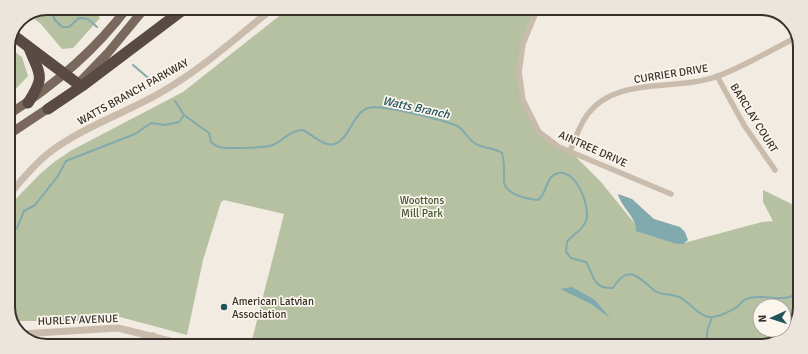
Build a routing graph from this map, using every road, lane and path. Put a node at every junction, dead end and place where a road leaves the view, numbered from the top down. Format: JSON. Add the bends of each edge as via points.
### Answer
{"nodes":[{"id":1,"x":121,"y":15,"type":"edge"},
{"id":2,"x":139,"y":15,"type":"edge"},
{"id":3,"x":176,"y":15,"type":"edge"},
{"id":4,"x":265,"y":15,"type":"edge"},
{"id":5,"x":536,"y":15,"type":"edge"},
{"id":6,"x":17,"y":38,"type":"edge"},
{"id":7,"x":792,"y":40,"type":"edge"},
{"id":8,"x":28,"y":46,"type":"junction"},
{"id":9,"x":65,"y":75,"type":"junction"},
{"id":10,"x":717,"y":76,"type":"junction"},
{"id":11,"x":78,"y":84,"type":"junction"},
{"id":12,"x":28,"y":103,"type":"junction"},
{"id":13,"x":48,"y":109,"type":"junction"},
{"id":14,"x":15,"y":111,"type":"edge"},
{"id":15,"x":15,"y":130,"type":"edge"},
{"id":16,"x":570,"y":151,"type":"junction"},
{"id":17,"x":775,"y":170,"type":"dead end"},
{"id":18,"x":15,"y":188,"type":"edge"},
{"id":19,"x":671,"y":194,"type":"dead end"},
{"id":20,"x":29,"y":333,"type":"edge"},
{"id":21,"x":153,"y":335,"type":"junction"},
{"id":22,"x":152,"y":339,"type":"edge"},
{"id":23,"x":166,"y":339,"type":"edge"}],
"edges":[{"from":1,"to":9,"type":"main road"},
{"from":2,"to":11,"type":"main road"},
{"from":3,"to":13,"type":"highway"},
{"from":4,"to":18,"type":"street","name":"WATTS BRANCH PARKWAY","via":[[195,72],[50,152]]},
{"from":5,"to":16,"type":"street","name":"AINTREE DRIVE","via":[[523,44],[519,72],[520,87],[530,117],[539,132],[559,147]]},
{"from":6,"to":8,"type":"highway"},
{"from":7,"to":10,"type":"street","name":"CURRIER DRIVE"},
{"from":8,"to":9,"type":"highway"},
{"from":8,"to":12,"type":"highway","via":[[40,77],[39,87]]},
{"from":9,"to":11,"type":"highway"},
{"from":9,"to":12,"type":"main road"},
{"from":10,"to":16,"type":"street","name":"CURRIER DRIVE","via":[[694,82],[625,91],[608,97],[586,116]]},
{"from":10,"to":17,"type":"street","name":"BARCLAY COURT","via":[[744,125]]},
{"from":11,"to":13,"type":"main road"},
{"from":12,"to":14,"type":"main road"},
{"from":13,"to":15,"type":"main road"},
{"from":16,"to":19,"type":"street","name":"AINTREE DRIVE"},
{"from":20,"to":21,"type":"street","name":"HURLEY AVENUE","via":[[118,328]]},
{"from":21,"to":22,"type":"street"},
{"from":21,"to":23,"type":"street","name":"HURLEY AVENUE"}]}
